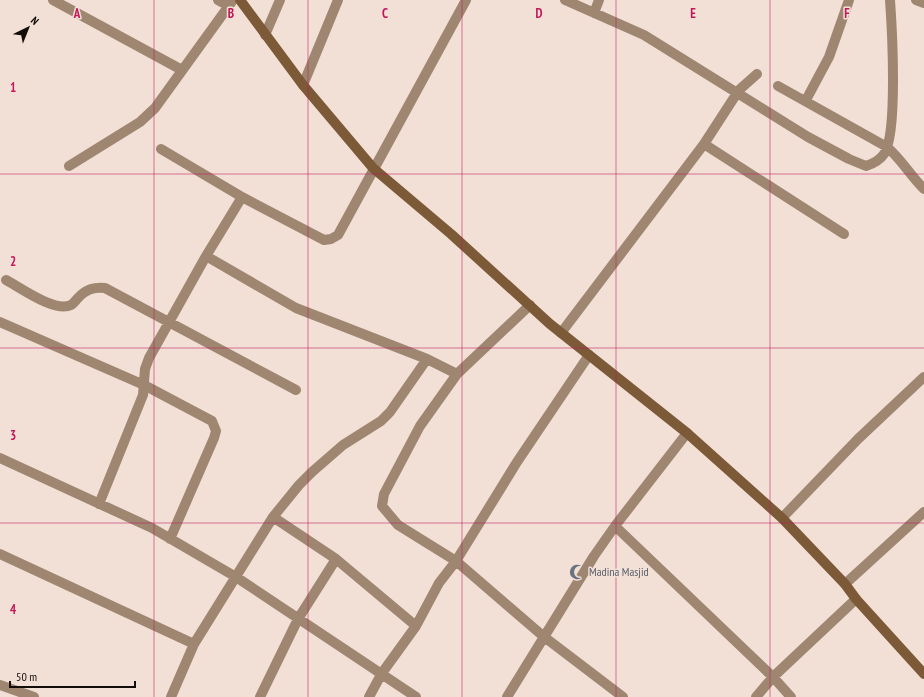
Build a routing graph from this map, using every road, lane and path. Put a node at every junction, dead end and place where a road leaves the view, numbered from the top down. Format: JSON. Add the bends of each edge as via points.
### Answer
{"nodes":[{"id":1,"x":53,"y":0,"type":"edge"},
{"id":2,"x":218,"y":0,"type":"edge"},
{"id":3,"x":240,"y":0,"type":"edge"},
{"id":4,"x":280,"y":0,"type":"edge"},
{"id":5,"x":338,"y":0,"type":"edge"},
{"id":6,"x":466,"y":0,"type":"edge"},
{"id":7,"x":565,"y":0,"type":"edge"},
{"id":8,"x":599,"y":0,"type":"edge"},
{"id":9,"x":849,"y":0,"type":"edge"},
{"id":10,"x":890,"y":0,"type":"edge"},
{"id":11,"x":231,"y":3,"type":"edge"},
{"id":12,"x":594,"y":13,"type":"junction"},
{"id":13,"x":265,"y":35,"type":"junction"},
{"id":14,"x":182,"y":70,"type":"junction"},
{"id":15,"x":757,"y":74,"type":"dead end"},
{"id":16,"x":303,"y":85,"type":"junction"},
{"id":17,"x":778,"y":86,"type":"dead end"},
{"id":18,"x":737,"y":92,"type":"junction"},
{"id":19,"x":806,"y":100,"type":"junction"},
{"id":20,"x":704,"y":144,"type":"junction"},
{"id":21,"x":887,"y":147,"type":"junction"},
{"id":22,"x":161,"y":149,"type":"dead end"},
{"id":23,"x":69,"y":166,"type":"dead end"},
{"id":24,"x":373,"y":168,"type":"junction"},
{"id":25,"x":924,"y":189,"type":"edge"},
{"id":26,"x":242,"y":197,"type":"junction"},
{"id":27,"x":844,"y":234,"type":"dead end"},
{"id":28,"x":206,"y":256,"type":"junction"},
{"id":29,"x":6,"y":280,"type":"dead end"},
{"id":30,"x":530,"y":305,"type":"junction"},
{"id":31,"x":0,"y":322,"type":"edge"},
{"id":32,"x":169,"y":322,"type":"junction"},
{"id":33,"x":561,"y":333,"type":"junction"},
{"id":34,"x":589,"y":355,"type":"junction"},
{"id":35,"x":427,"y":359,"type":"junction"},
{"id":36,"x":457,"y":374,"type":"junction"},
{"id":37,"x":924,"y":377,"type":"edge"},
{"id":38,"x":144,"y":385,"type":"junction"},
{"id":39,"x":296,"y":390,"type":"dead end"},
{"id":40,"x":687,"y":433,"type":"junction"},
{"id":41,"x":0,"y":458,"type":"edge"},
{"id":42,"x":99,"y":504,"type":"junction"},
{"id":43,"x":924,"y":512,"type":"edge"},
{"id":44,"x":272,"y":517,"type":"junction"},
{"id":45,"x":782,"y":518,"type":"junction"},
{"id":46,"x":615,"y":526,"type":"junction"},
{"id":47,"x":170,"y":538,"type":"junction"},
{"id":48,"x":0,"y":554,"type":"edge"},
{"id":49,"x":336,"y":560,"type":"junction"},
{"id":50,"x":456,"y":561,"type":"junction"},
{"id":51,"x":236,"y":577,"type":"junction"},
{"id":52,"x":845,"y":584,"type":"junction"},
{"id":53,"x":856,"y":599,"type":"junction"},
{"id":54,"x":298,"y":619,"type":"junction"},
{"id":55,"x":416,"y":626,"type":"junction"},
{"id":56,"x":543,"y":636,"type":"junction"},
{"id":57,"x":194,"y":644,"type":"junction"},
{"id":58,"x":382,"y":673,"type":"junction"},
{"id":59,"x":924,"y":674,"type":"edge"},
{"id":60,"x":773,"y":678,"type":"junction"},
{"id":61,"x":0,"y":685,"type":"edge"},
{"id":62,"x":34,"y":697,"type":"edge"},
{"id":63,"x":171,"y":697,"type":"edge"},
{"id":64,"x":260,"y":697,"type":"edge"},
{"id":65,"x":369,"y":697,"type":"edge"},
{"id":66,"x":416,"y":697,"type":"edge"},
{"id":67,"x":507,"y":697,"type":"edge"},
{"id":68,"x":623,"y":697,"type":"edge"},
{"id":69,"x":756,"y":697,"type":"edge"},
{"id":70,"x":791,"y":697,"type":"edge"}],
"edges":[{"from":1,"to":14,"type":"street"},
{"from":2,"to":11,"type":"street"},
{"from":3,"to":13,"type":"street"},
{"from":4,"to":13,"type":"street"},
{"from":5,"to":16,"type":"street"},
{"from":6,"to":24,"type":"street"},
{"from":7,"to":12,"type":"street"},
{"from":8,"to":12,"type":"street"},
{"from":9,"to":19,"type":"street","via":[[829,57]]},
{"from":10,"to":21,"type":"street","via":[[894,52]]},
{"from":11,"to":14,"type":"street"},
{"from":12,"to":18,"type":"street","via":[[644,35]]},
{"from":13,"to":16,"type":"street"},
{"from":14,"to":23,"type":"street","via":[[155,108],[140,122]]},
{"from":15,"to":18,"type":"street"},
{"from":16,"to":24,"type":"street"},
{"from":17,"to":19,"type":"street"},
{"from":18,"to":20,"type":"street"},
{"from":18,"to":21,"type":"street","via":[[808,137],[866,166],[884,154]]},
{"from":19,"to":21,"type":"street"},
{"from":20,"to":27,"type":"street"},
{"from":20,"to":33,"type":"street"},
{"from":21,"to":25,"type":"street"},
{"from":22,"to":26,"type":"street"},
{"from":24,"to":26,"type":"street","via":[[338,235],[331,239],[324,240]]},
{"from":24,"to":30,"type":"street"},
{"from":26,"to":28,"type":"street"},
{"from":28,"to":32,"type":"street"},
{"from":28,"to":35,"type":"street","via":[[296,308]]},
{"from":29,"to":32,"type":"street","via":[[58,306],[71,305],[88,290],[96,287],[105,288]]},
{"from":30,"to":33,"type":"street"},
{"from":30,"to":36,"type":"street"},
{"from":31,"to":38,"type":"street"},
{"from":32,"to":38,"type":"street","via":[[149,358]]},
{"from":32,"to":39,"type":"street"},
{"from":33,"to":34,"type":"street"},
{"from":34,"to":40,"type":"street"},
{"from":34,"to":50,"type":"street","via":[[517,462]]},
{"from":35,"to":36,"type":"street"},
{"from":35,"to":44,"type":"street","via":[[390,412],[381,421],[343,445],[312,472]]},
{"from":36,"to":50,"type":"street","via":[[420,426],[387,489],[382,506],[398,525]]},
{"from":37,"to":45,"type":"street","via":[[858,439]]},
{"from":38,"to":42,"type":"street","via":[[143,395]]},
{"from":38,"to":47,"type":"street","via":[[207,417],[216,431]]},
{"from":40,"to":45,"type":"street"},
{"from":40,"to":46,"type":"street"},
{"from":41,"to":42,"type":"street"},
{"from":42,"to":47,"type":"street"},
{"from":43,"to":52,"type":"street"},
{"from":44,"to":49,"type":"street"},
{"from":44,"to":51,"type":"street"},
{"from":45,"to":52,"type":"street"},
{"from":46,"to":56,"type":"street"},
{"from":46,"to":60,"type":"street"},
{"from":47,"to":51,"type":"street"},
{"from":48,"to":57,"type":"street"},
{"from":49,"to":54,"type":"street"},
{"from":49,"to":55,"type":"street"},
{"from":50,"to":55,"type":"street","via":[[439,583]]},
{"from":50,"to":56,"type":"street"},
{"from":51,"to":54,"type":"street"},
{"from":51,"to":57,"type":"street"},
{"from":52,"to":53,"type":"street"},
{"from":53,"to":59,"type":"street"},
{"from":53,"to":60,"type":"street"},
{"from":54,"to":58,"type":"street"},
{"from":54,"to":64,"type":"street"},
{"from":55,"to":58,"type":"street"},
{"from":56,"to":67,"type":"street"},
{"from":56,"to":68,"type":"street"},
{"from":57,"to":63,"type":"street"},
{"from":58,"to":65,"type":"street"},
{"from":58,"to":66,"type":"street"},
{"from":60,"to":69,"type":"street"},
{"from":60,"to":70,"type":"street"},
{"from":61,"to":62,"type":"street"}]}
